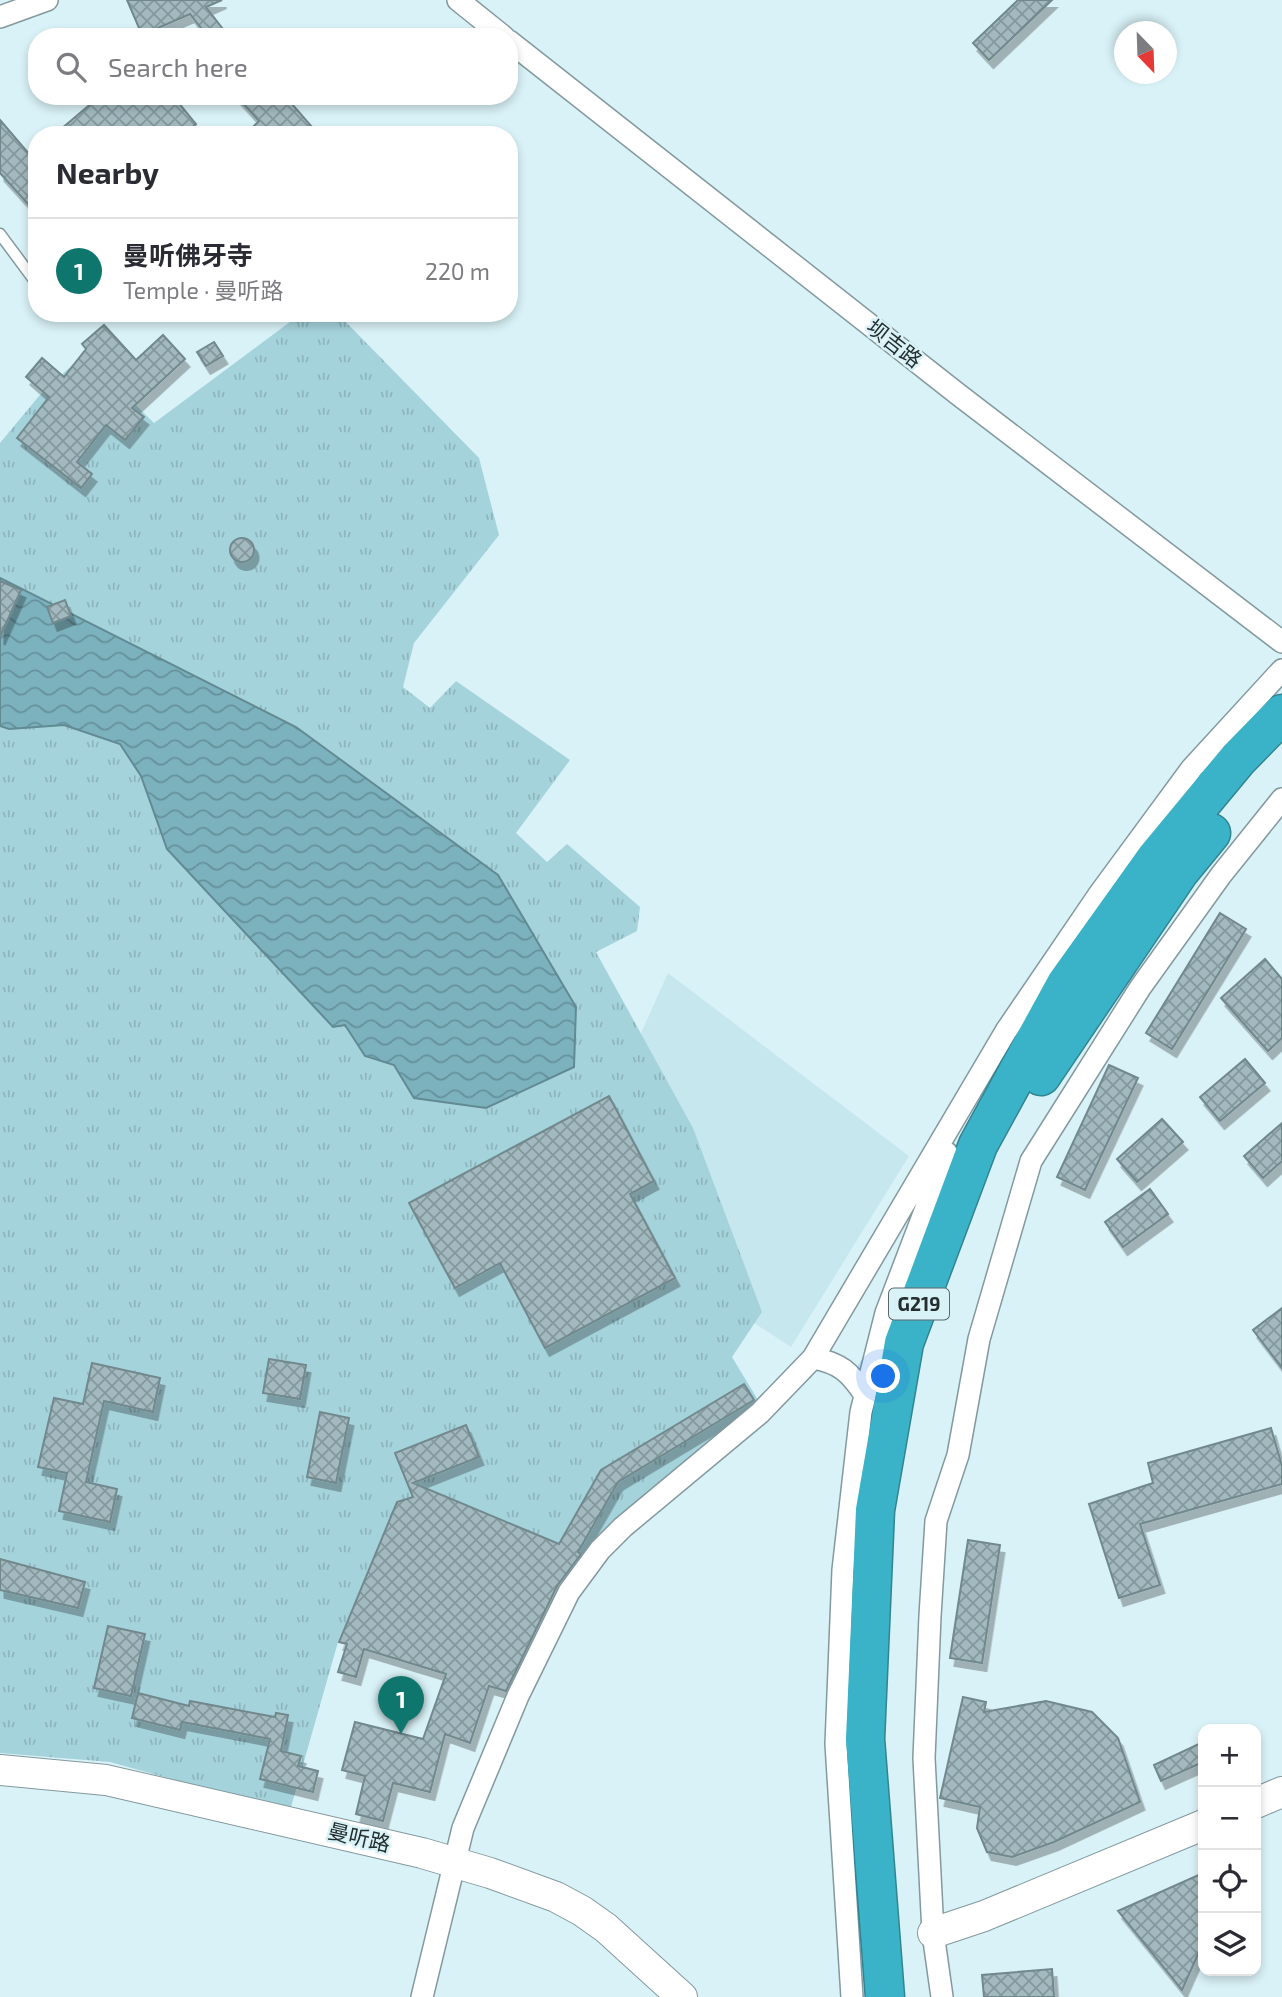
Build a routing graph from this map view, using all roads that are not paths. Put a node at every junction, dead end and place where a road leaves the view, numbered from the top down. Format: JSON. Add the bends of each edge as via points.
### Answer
{"nodes":[{"id":1,"x":47,"y":0,"type":"edge"},
{"id":2,"x":458,"y":0,"type":"edge"},
{"id":3,"x":0,"y":18,"type":"edge"},
{"id":4,"x":493,"y":28,"type":"edge"},
{"id":5,"x":518,"y":48,"type":"edge"},
{"id":6,"x":0,"y":234,"type":"edge"},
{"id":7,"x":28,"y":272,"type":"edge"},
{"id":8,"x":1282,"y":642,"type":"edge"},
{"id":9,"x":1282,"y":670,"type":"edge"},
{"id":10,"x":1282,"y":714,"type":"edge"},
{"id":11,"x":1282,"y":749,"type":"edge"},
{"id":12,"x":1282,"y":799,"type":"edge"},
{"id":13,"x":1018,"y":1040,"type":"junction"},
{"id":14,"x":813,"y":1358,"type":"junction"},
{"id":15,"x":865,"y":1395,"type":"junction"},
{"id":16,"x":0,"y":1770,"type":"edge"},
{"id":17,"x":1282,"y":1792,"type":"edge"},
{"id":18,"x":1261,"y":1801,"type":"edge"},
{"id":19,"x":1198,"y":1827,"type":"edge"},
{"id":20,"x":453,"y":1862,"type":"junction"},
{"id":21,"x":933,"y":1933,"type":"junction"},
{"id":22,"x":422,"y":1997,"type":"edge"},
{"id":23,"x":682,"y":1997,"type":"edge"},
{"id":24,"x":852,"y":1997,"type":"edge"},
{"id":25,"x":885,"y":1997,"type":"edge"},
{"id":26,"x":902,"y":1997,"type":"edge"},
{"id":27,"x":942,"y":1997,"type":"edge"}],
"edges":[{"from":1,"to":3,"type":"street"},
{"from":2,"to":4,"type":"street"},
{"from":5,"to":8,"type":"street","name":"坝吉路"},
{"from":6,"to":7,"type":"lane"},
{"from":9,"to":13,"type":"street","via":[[1192,768],[1100,893]]},
{"from":10,"to":13,"type":"highway","number":"G219","via":[[1156,858],[1066,984]]},
{"from":11,"to":26,"type":"highway","number":"G219","via":[[1179,872],[995,1147],[927,1338],[891,1528],[883,1725]]},
{"from":12,"to":21,"type":"street","via":[[1140,988],[1031,1161],[979,1339],[958,1455],[936,1521],[924,1758]]},
{"from":13,"to":14,"type":"street"},
{"from":13,"to":15,"type":"street","via":[[940,1169],[886,1313]]},
{"from":13,"to":25,"type":"highway","number":"G219","via":[[904,1343],[875,1510],[865,1738]]},
{"from":14,"to":15,"type":"street","via":[[835,1362],[850,1373]]},
{"from":14,"to":20,"type":"street","via":[[760,1413],[623,1527],[580,1574],[518,1696],[477,1791]]},
{"from":15,"to":24,"type":"street","via":[[844,1570],[836,1744]]},
{"from":16,"to":20,"type":"street","name":"曼听路","via":[[106,1780]]},
{"from":17,"to":18,"type":"street"},
{"from":19,"to":21,"type":"street"},
{"from":20,"to":22,"type":"street"},
{"from":20,"to":23,"type":"street","name":"曼听路","via":[[530,1886],[582,1911]]},
{"from":21,"to":27,"type":"street"}]}
